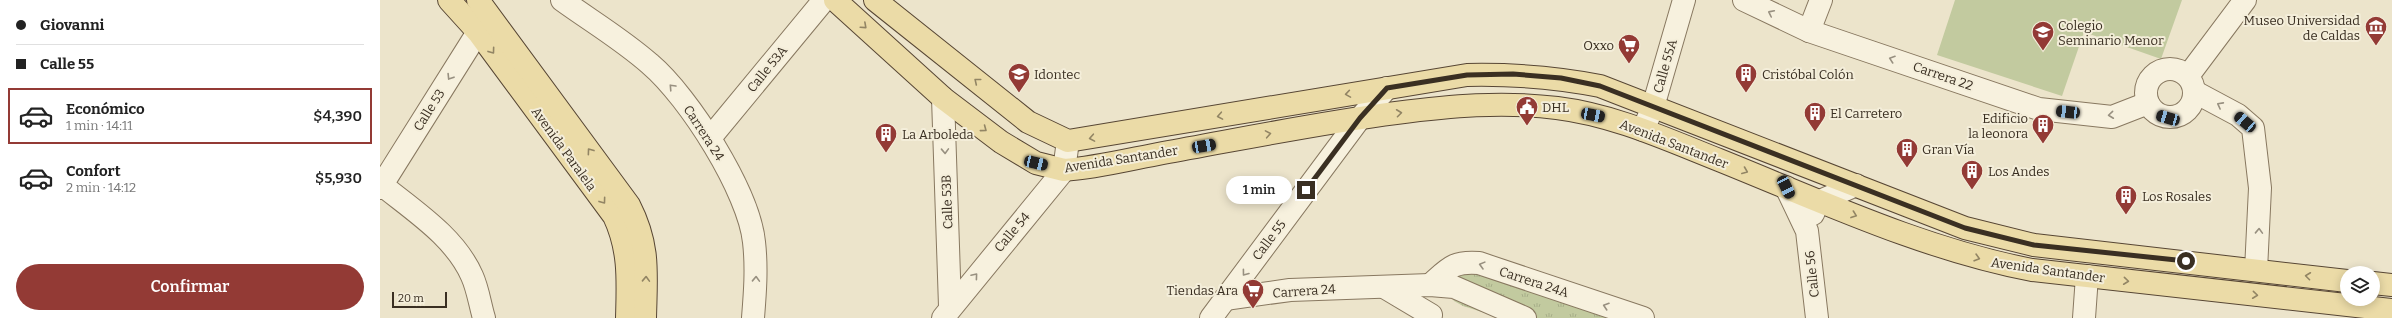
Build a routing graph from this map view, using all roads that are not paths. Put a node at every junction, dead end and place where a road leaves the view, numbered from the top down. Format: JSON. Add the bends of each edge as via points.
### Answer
{"nodes":[{"id":1,"x":449,"y":0,"type":"edge"},
{"id":2,"x":562,"y":0,"type":"edge"},
{"id":3,"x":824,"y":0,"type":"edge"},
{"id":4,"x":835,"y":0,"type":"edge"},
{"id":5,"x":875,"y":0,"type":"edge"},
{"id":6,"x":1684,"y":0,"type":"edge"},
{"id":7,"x":1744,"y":0,"type":"edge"},
{"id":8,"x":1821,"y":0,"type":"edge"},
{"id":9,"x":2245,"y":0,"type":"edge"},
{"id":10,"x":485,"y":3,"type":"edge"},
{"id":11,"x":1809,"y":31,"type":"junction"},
{"id":12,"x":478,"y":32,"type":"junction"},
{"id":13,"x":2191,"y":84,"type":"junction"},
{"id":14,"x":1387,"y":88,"type":"junction"},
{"id":15,"x":943,"y":98,"type":"junction"},
{"id":16,"x":2148,"y":103,"type":"junction"},
{"id":17,"x":1653,"y":107,"type":"junction"},
{"id":18,"x":1360,"y":118,"type":"junction"},
{"id":19,"x":1644,"y":130,"type":"junction"},
{"id":20,"x":710,"y":138,"type":"junction"},
{"id":21,"x":1068,"y":141,"type":"junction"},
{"id":22,"x":1064,"y":170,"type":"junction"},
{"id":23,"x":1856,"y":185,"type":"junction"},
{"id":24,"x":381,"y":187,"type":"edge"},
{"id":25,"x":1786,"y":187,"type":"junction"},
{"id":26,"x":1818,"y":202,"type":"junction"},
{"id":27,"x":1807,"y":231,"type":"junction"},
{"id":28,"x":2256,"y":270,"type":"junction"},
{"id":29,"x":2087,"y":276,"type":"junction"},
{"id":30,"x":2340,"y":280,"type":"edge"},
{"id":31,"x":2380,"y":284,"type":"edge"},
{"id":32,"x":1430,"y":285,"type":"junction"},
{"id":33,"x":2392,"y":285,"type":"edge"},
{"id":34,"x":1384,"y":287,"type":"junction"},
{"id":35,"x":1454,"y":287,"type":"junction"},
{"id":36,"x":1225,"y":299,"type":"junction"},
{"id":37,"x":2392,"y":310,"type":"edge"},
{"id":38,"x":947,"y":312,"type":"edge"},
{"id":39,"x":1430,"y":317,"type":"edge"},
{"id":40,"x":484,"y":318,"type":"edge"},
{"id":41,"x":626,"y":318,"type":"edge"},
{"id":42,"x":645,"y":318,"type":"edge"},
{"id":43,"x":753,"y":318,"type":"edge"},
{"id":44,"x":1211,"y":318,"type":"edge"},
{"id":45,"x":1525,"y":318,"type":"edge"},
{"id":46,"x":1643,"y":318,"type":"edge"},
{"id":47,"x":1817,"y":318,"type":"edge"},
{"id":48,"x":2084,"y":318,"type":"edge"}],
"edges":[{"from":1,"to":12,"type":"main road","name":"Avenida Paralela"},
{"from":20,"to":2,"type":"street","name":"Carrera 24","one_way":true,"via":[[678,93],[650,64]]},
{"from":3,"to":20,"type":"street","name":"Calle 53A"},
{"from":4,"to":15,"type":"main road","name":"Avenida Santander","one_way":true},
{"from":21,"to":5,"type":"main road","name":"Avenida Santander","one_way":true,"via":[[1028,122]]},
{"from":6,"to":17,"type":"street","name":"Calle 55A"},
{"from":11,"to":7,"type":"street","name":"Carrera 22","one_way":true},
{"from":8,"to":11,"type":"street"},
{"from":9,"to":13,"type":"street"},
{"from":42,"to":10,"type":"main road","name":"Avenida Paralela","one_way":true,"via":[[644,242],[629,204]]},
{"from":16,"to":11,"type":"street","name":"Carrera 22","one_way":true,"via":[[2112,117],[2039,109]]},
{"from":12,"to":24,"type":"street","name":"Calle 53","one_way":true},
{"from":12,"to":41,"type":"main road","name":"Avenida Paralela","one_way":true,"via":[[614,216],[626,247],[628,261]]},
{"from":13,"to":16,"type":"street","via":[[2190,108],[2176,117],[2159,115]]},
{"from":13,"to":16,"type":"street","via":[[2181,71],[2173,69],[2156,73],[2147,86]]},
{"from":28,"to":13,"type":"street","one_way":true,"via":[[2260,188],[2253,128]]},
{"from":14,"to":17,"type":"main road","name":"Avenida Santander","via":[[1467,75],[1513,74],[1561,78],[1600,86]]},
{"from":14,"to":18,"type":"street","name":"Calle 55"},
{"from":14,"to":21,"type":"main road","name":"Avenida Santander","one_way":true},
{"from":15,"to":22,"type":"main road","name":"Avenida Santander","one_way":true,"via":[[1007,146],[1036,163]]},
{"from":15,"to":38,"type":"street","name":"Calle 53B","one_way":true},
{"from":17,"to":19,"type":"street","name":"Calle 55A"},
{"from":17,"to":23,"type":"main road","name":"Avenida Santander"},
{"from":18,"to":19,"type":"main road","name":"Avenida Santander","one_way":true,"via":[[1451,106],[1502,103],[1558,108],[1605,117]]},
{"from":22,"to":18,"type":"main road","name":"Avenida Santander","one_way":true},
{"from":18,"to":36,"type":"street","name":"Calle 55","one_way":true},
{"from":19,"to":25,"type":"main road","name":"Avenida Santander","one_way":true},
{"from":43,"to":20,"type":"street","name":"Carrera 24","one_way":true,"via":[[756,271],[754,241],[748,213]]},
{"from":21,"to":22,"type":"street"},
{"from":38,"to":22,"type":"street","name":"Calle 54","one_way":true},
{"from":23,"to":26,"type":"street"},
{"from":23,"to":28,"type":"main road","name":"Avenida Santander","via":[[1965,228],[2034,245]]},
{"from":24,"to":40,"type":"street","via":[[443,235],[460,256],[472,276]]},
{"from":25,"to":26,"type":"main road","name":"Avenida Santander"},
{"from":25,"to":27,"type":"street","name":"Calle 56"},
{"from":26,"to":27,"type":"street","name":"Calle 56"},
{"from":26,"to":29,"type":"main road","name":"Avenida Santander","one_way":true,"via":[[1957,253],[1990,262]]},
{"from":27,"to":47,"type":"street","name":"Calle 56"},
{"from":30,"to":28,"type":"main road","name":"Avenida Santander","one_way":true},
{"from":29,"to":37,"type":"main road","name":"Avenida Santander","one_way":true},
{"from":29,"to":48,"type":"street"},
{"from":31,"to":33,"type":"main road"},
{"from":32,"to":34,"type":"street","name":"Carrera 24"},
{"from":32,"to":35,"type":"street","name":"Carrera 24"},
{"from":46,"to":32,"type":"street","name":"Carrera 24A","one_way":true,"via":[[1479,263],[1456,264]]},
{"from":34,"to":36,"type":"street","name":"Carrera 24","via":[[1290,290]]},
{"from":34,"to":39,"type":"street"},
{"from":35,"to":39,"type":"street"},
{"from":35,"to":45,"type":"street","name":"Carrera 24"},
{"from":36,"to":44,"type":"street","name":"Calle 55"}]}
